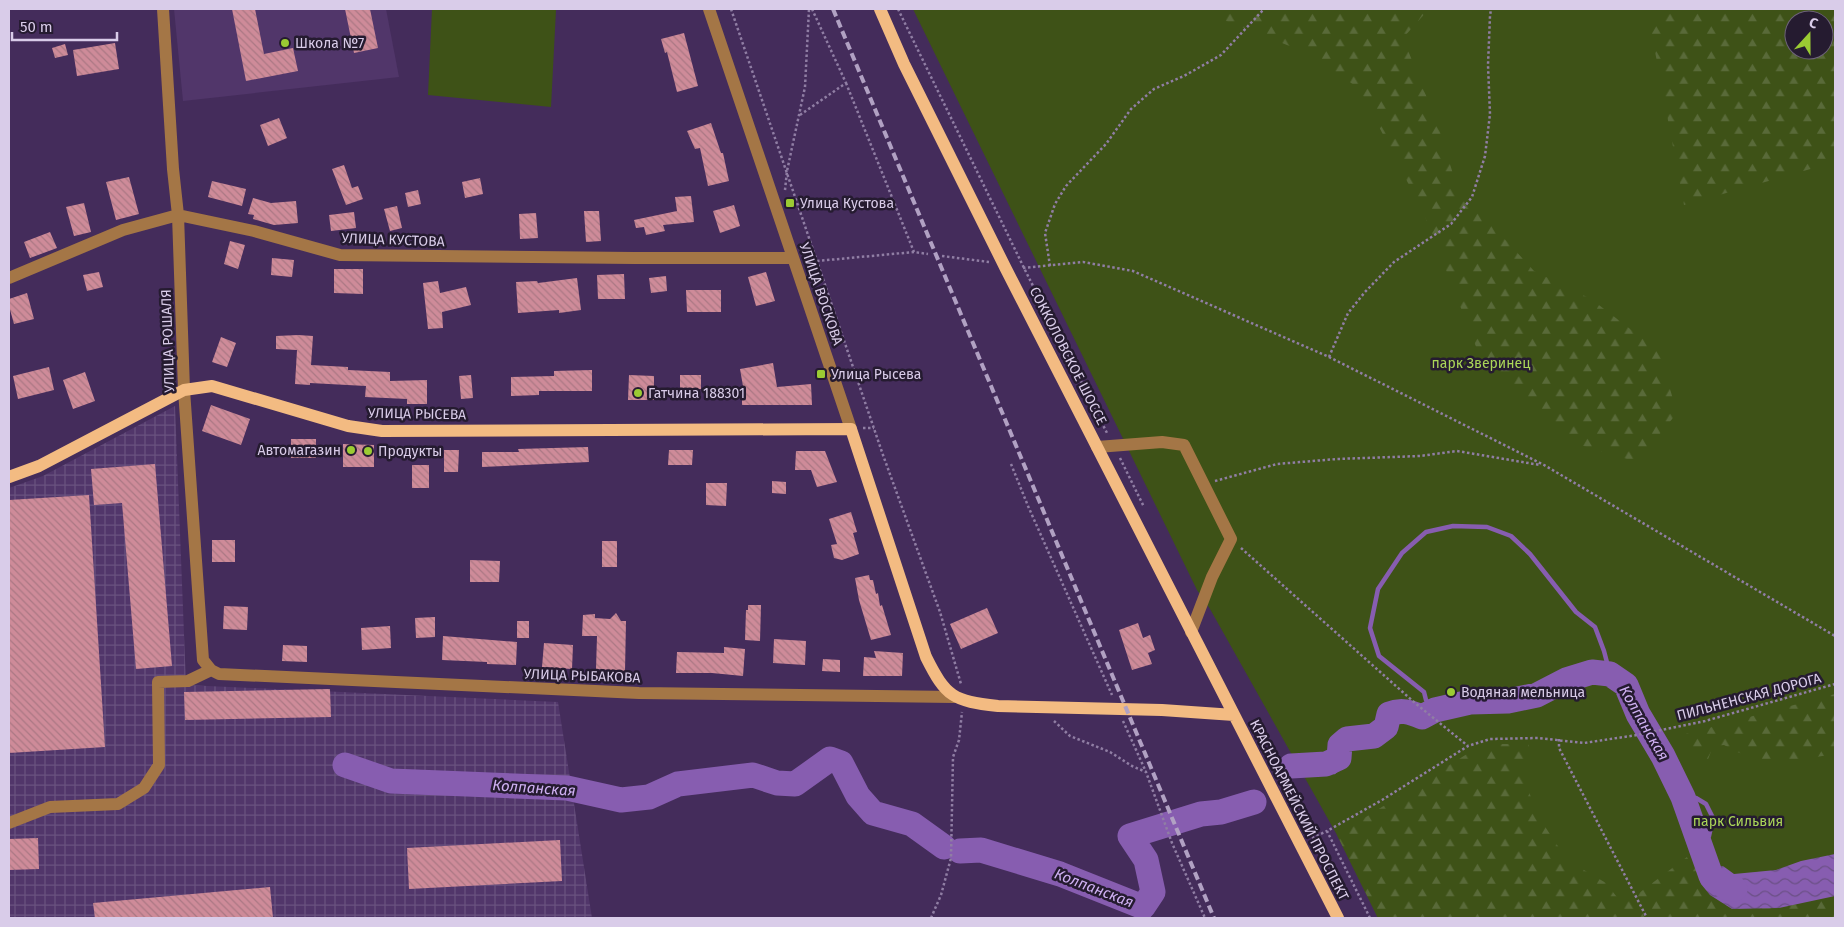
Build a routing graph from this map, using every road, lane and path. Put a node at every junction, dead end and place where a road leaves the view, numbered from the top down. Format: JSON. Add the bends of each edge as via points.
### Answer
{"nodes":[{"id":1,"x":164,"y":9,"type":"edge"},
{"id":2,"x":709,"y":9,"type":"edge"},
{"id":3,"x":731,"y":9,"type":"edge"},
{"id":4,"x":810,"y":9,"type":"edge"},
{"id":5,"x":880,"y":9,"type":"edge"},
{"id":6,"x":898,"y":9,"type":"edge"},
{"id":7,"x":1264,"y":9,"type":"edge"},
{"id":8,"x":1492,"y":9,"type":"edge"},
{"id":9,"x":846,"y":83,"type":"junction"},
{"id":10,"x":799,"y":115,"type":"junction"},
{"id":11,"x":787,"y":171,"type":"junction"},
{"id":12,"x":784,"y":196,"type":"dead end"},
{"id":13,"x":800,"y":210,"type":"junction"},
{"id":14,"x":794,"y":212,"type":"dead end"},
{"id":15,"x":178,"y":216,"type":"junction"},
{"id":16,"x":914,"y":252,"type":"junction"},
{"id":17,"x":928,"y":254,"type":"dead end"},
{"id":18,"x":942,"y":256,"type":"dead end"},
{"id":19,"x":792,"y":258,"type":"junction"},
{"id":20,"x":817,"y":261,"type":"junction"},
{"id":21,"x":1050,"y":266,"type":"junction"},
{"id":22,"x":1024,"y":268,"type":"junction"},
{"id":23,"x":1006,"y":269,"type":"junction"},
{"id":24,"x":9,"y":278,"type":"edge"},
{"id":25,"x":1329,"y":357,"type":"junction"},
{"id":26,"x":184,"y":390,"type":"junction"},
{"id":27,"x":851,"y":429,"type":"junction"},
{"id":28,"x":1114,"y":446,"type":"junction"},
{"id":29,"x":1097,"y":447,"type":"junction"},
{"id":30,"x":1011,"y":464,"type":"dead end"},
{"id":31,"x":1544,"y":465,"type":"junction"},
{"id":32,"x":9,"y":477,"type":"edge"},
{"id":33,"x":1204,"y":484,"type":"junction"},
{"id":34,"x":1145,"y":508,"type":"dead end"},
{"id":35,"x":1231,"y":539,"type":"junction"},
{"id":36,"x":1191,"y":632,"type":"junction"},
{"id":37,"x":1835,"y":636,"type":"edge"},
{"id":38,"x":211,"y":670,"type":"junction"},
{"id":39,"x":939,"y":681,"type":"junction"},
{"id":40,"x":1835,"y":684,"type":"edge"},
{"id":41,"x":927,"y":696,"type":"junction"},
{"id":42,"x":958,"y":698,"type":"junction"},
{"id":43,"x":1118,"y":709,"type":"junction"},
{"id":44,"x":1234,"y":714,"type":"junction"},
{"id":45,"x":1052,"y":720,"type":"dead end"},
{"id":46,"x":1559,"y":739,"type":"junction"},
{"id":47,"x":1468,"y":746,"type":"junction"},
{"id":48,"x":1146,"y":772,"type":"junction"},
{"id":49,"x":9,"y":823,"type":"edge"},
{"id":50,"x":1327,"y":831,"type":"junction"},
{"id":51,"x":1316,"y":846,"type":"dead end"},
{"id":52,"x":931,"y":918,"type":"edge"},
{"id":53,"x":1206,"y":918,"type":"edge"},
{"id":54,"x":1338,"y":918,"type":"edge"},
{"id":55,"x":1370,"y":918,"type":"edge"},
{"id":56,"x":1647,"y":918,"type":"edge"}],
"edges":[{"from":1,"to":15,"type":"street","name":"УЛИЦА РОШАЛЯ"},
{"from":2,"to":19,"type":"street","name":"УЛИЦА ВОСКОВА"},
{"from":3,"to":11,"type":"path"},
{"from":4,"to":9,"type":"path"},
{"from":4,"to":10,"type":"path","via":[[805,87]]},
{"from":5,"to":23,"type":"main road","name":"СОККОЛОВСКОЕ ШОССЕ"},
{"from":6,"to":22,"type":"path"},
{"from":7,"to":21,"type":"path","via":[[1221,55],[1154,89],[1131,109],[1106,144],[1066,186],[1055,204],[1045,232]]},
{"from":8,"to":25,"type":"path","via":[[1488,65],[1490,114],[1485,156],[1472,197],[1451,224],[1394,262],[1365,292],[1348,313]]},
{"from":9,"to":10,"type":"path"},
{"from":9,"to":16,"type":"path"},
{"from":10,"to":11,"type":"path"},
{"from":11,"to":12,"type":"path"},
{"from":11,"to":13,"type":"path"},
{"from":13,"to":14,"type":"path"},
{"from":13,"to":20,"type":"path"},
{"from":15,"to":19,"type":"street","name":"УЛИЦА КУСТОВА","via":[[254,231],[340,255]]},
{"from":15,"to":24,"type":"street","name":"УЛИЦА КУСТОВА","via":[[123,230]]},
{"from":15,"to":26,"type":"street","name":"УЛИЦА РОШАЛЯ"},
{"from":16,"to":17,"type":"path"},
{"from":16,"to":20,"type":"path"},
{"from":18,"to":23,"type":"path","via":[[992,262]]},
{"from":19,"to":27,"type":"street","name":"УЛИЦА ВОСКОВА"},
{"from":20,"to":42,"type":"path","via":[[940,612],[961,680]]},
{"from":21,"to":22,"type":"path"},
{"from":21,"to":25,"type":"path","via":[[1083,262],[1134,271]]},
{"from":22,"to":23,"type":"path"},
{"from":22,"to":28,"type":"path"},
{"from":23,"to":29,"type":"main road","name":"СОККОЛОВСКОЕ ШОССЕ"},
{"from":25,"to":31,"type":"path"},
{"from":26,"to":27,"type":"main road","name":"УЛИЦА РЫСЕВА","via":[[212,386],[348,426],[382,432]]},
{"from":26,"to":32,"type":"main road","name":"УЛИЦА РЫСЕВА","via":[[39,466]]},
{"from":26,"to":38,"type":"street","name":"УЛИЦА РОШАЛЯ","via":[[203,660]]},
{"from":27,"to":39,"type":"main road","name":"УЛИЦА ВОСКОВА","via":[[926,657]]},
{"from":28,"to":29,"type":"street"},
{"from":28,"to":33,"type":"street","via":[[1162,442],[1184,445]]},
{"from":28,"to":34,"type":"path"},
{"from":29,"to":36,"type":"main road","name":"СОККОЛОВСКОЕ ШОССЕ"},
{"from":30,"to":43,"type":"path"},
{"from":31,"to":33,"type":"path","via":[[1457,451],[1277,464]]},
{"from":31,"to":37,"type":"path"},
{"from":33,"to":35,"type":"street"},
{"from":35,"to":36,"type":"street"},
{"from":35,"to":47,"type":"path"},
{"from":36,"to":44,"type":"main road","name":"СОККОЛОВСКОЕ ШОССЕ"},
{"from":38,"to":41,"type":"street","name":"УЛИЦА РЫБАКОВА","via":[[219,674],[639,693]]},
{"from":38,"to":49,"type":"street","via":[[188,681],[158,682],[158,765],[144,788],[118,804],[50,808]]},
{"from":39,"to":41,"type":"street"},
{"from":39,"to":42,"type":"main road","name":"УЛИЦА ВОСКОВА"},
{"from":40,"to":46,"type":"path","name":"ПИЛЬНЕНСКАЯ ДОРОГА","via":[[1705,721],[1637,735],[1584,743]]},
{"from":41,"to":42,"type":"street","name":"УЛИЦА РЫБАКОВА"},
{"from":42,"to":43,"type":"main road","via":[[998,706]]},
{"from":42,"to":52,"type":"path","via":[[960,740],[953,757],[951,858]]},
{"from":43,"to":44,"type":"main road"},
{"from":43,"to":48,"type":"path"},
{"from":44,"to":54,"type":"main road","name":"КРАСНОАРМЕЙСКИЙ ПРОСПЕКТ"},
{"from":45,"to":48,"type":"path","via":[[1070,736],[1110,752]]},
{"from":46,"to":47,"type":"path","name":"ПИЛЬНЕНСКАЯ ДОРОГА","via":[[1490,739]]},
{"from":46,"to":56,"type":"path","via":[[1559,748]]},
{"from":47,"to":50,"type":"path","name":"ПИЛЬНЕНСКАЯ ДОРОГА"},
{"from":48,"to":53,"type":"path"},
{"from":50,"to":51,"type":"path","via":[[1312,838]]},
{"from":50,"to":55,"type":"path"}]}
